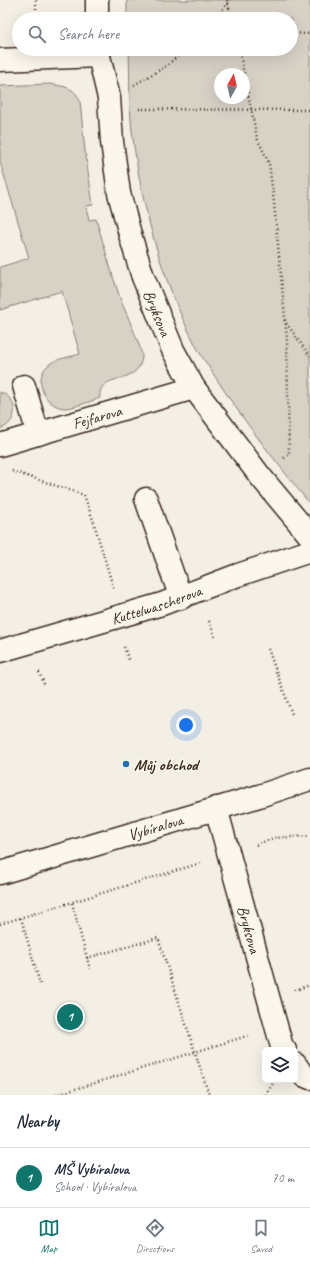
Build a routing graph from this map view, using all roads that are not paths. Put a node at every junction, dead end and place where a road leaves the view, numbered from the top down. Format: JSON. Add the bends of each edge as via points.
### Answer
{"nodes":[{"id":1,"x":97,"y":0,"type":"edge"},
{"id":2,"x":98,"y":12,"type":"edge"},
{"id":3,"x":50,"y":56,"type":"edge"},
{"id":4,"x":100,"y":56,"type":"edge"},
{"id":5,"x":0,"y":60,"type":"edge"},
{"id":6,"x":24,"y":386,"type":"dead end"},
{"id":7,"x":194,"y":388,"type":"junction"},
{"id":8,"x":38,"y":434,"type":"junction"},
{"id":9,"x":0,"y":446,"type":"edge"},
{"id":10,"x":146,"y":499,"type":"dead end"},
{"id":11,"x":310,"y":536,"type":"edge"},
{"id":12,"x":310,"y":551,"type":"edge"},
{"id":13,"x":180,"y":598,"type":"junction"},
{"id":14,"x":0,"y":651,"type":"edge"},
{"id":15,"x":310,"y":779,"type":"edge"},
{"id":16,"x":216,"y":808,"type":"junction"},
{"id":17,"x":0,"y":873,"type":"edge"},
{"id":18,"x":282,"y":1047,"type":"edge"},
{"id":19,"x":298,"y":1068,"type":"edge"},
{"id":20,"x":310,"y":1078,"type":"edge"}],
"edges":[{"from":1,"to":2,"type":"street"},
{"from":3,"to":5,"type":"street"},
{"from":4,"to":7,"type":"street","name":"Bryksova","via":[[109,98],[112,142],[120,193],[131,238],[143,277],[173,350]]},
{"from":6,"to":8,"type":"street"},
{"from":7,"to":8,"type":"street","name":"Fejfarova"},
{"from":7,"to":11,"type":"street","name":"Bryksova","via":[[260,476]]},
{"from":8,"to":9,"type":"street","name":"Fejfarova"},
{"from":10,"to":13,"type":"street"},
{"from":12,"to":13,"type":"street","name":"Kuttelwascherova"},
{"from":13,"to":14,"type":"street","name":"Kuttelwascherova"},
{"from":15,"to":16,"type":"street","name":"Vybíralova"},
{"from":16,"to":17,"type":"street","name":"Vybíralova"},
{"from":16,"to":18,"type":"street","name":"Bryksova"},
{"from":19,"to":20,"type":"street","via":[[303,1075]]}]}
